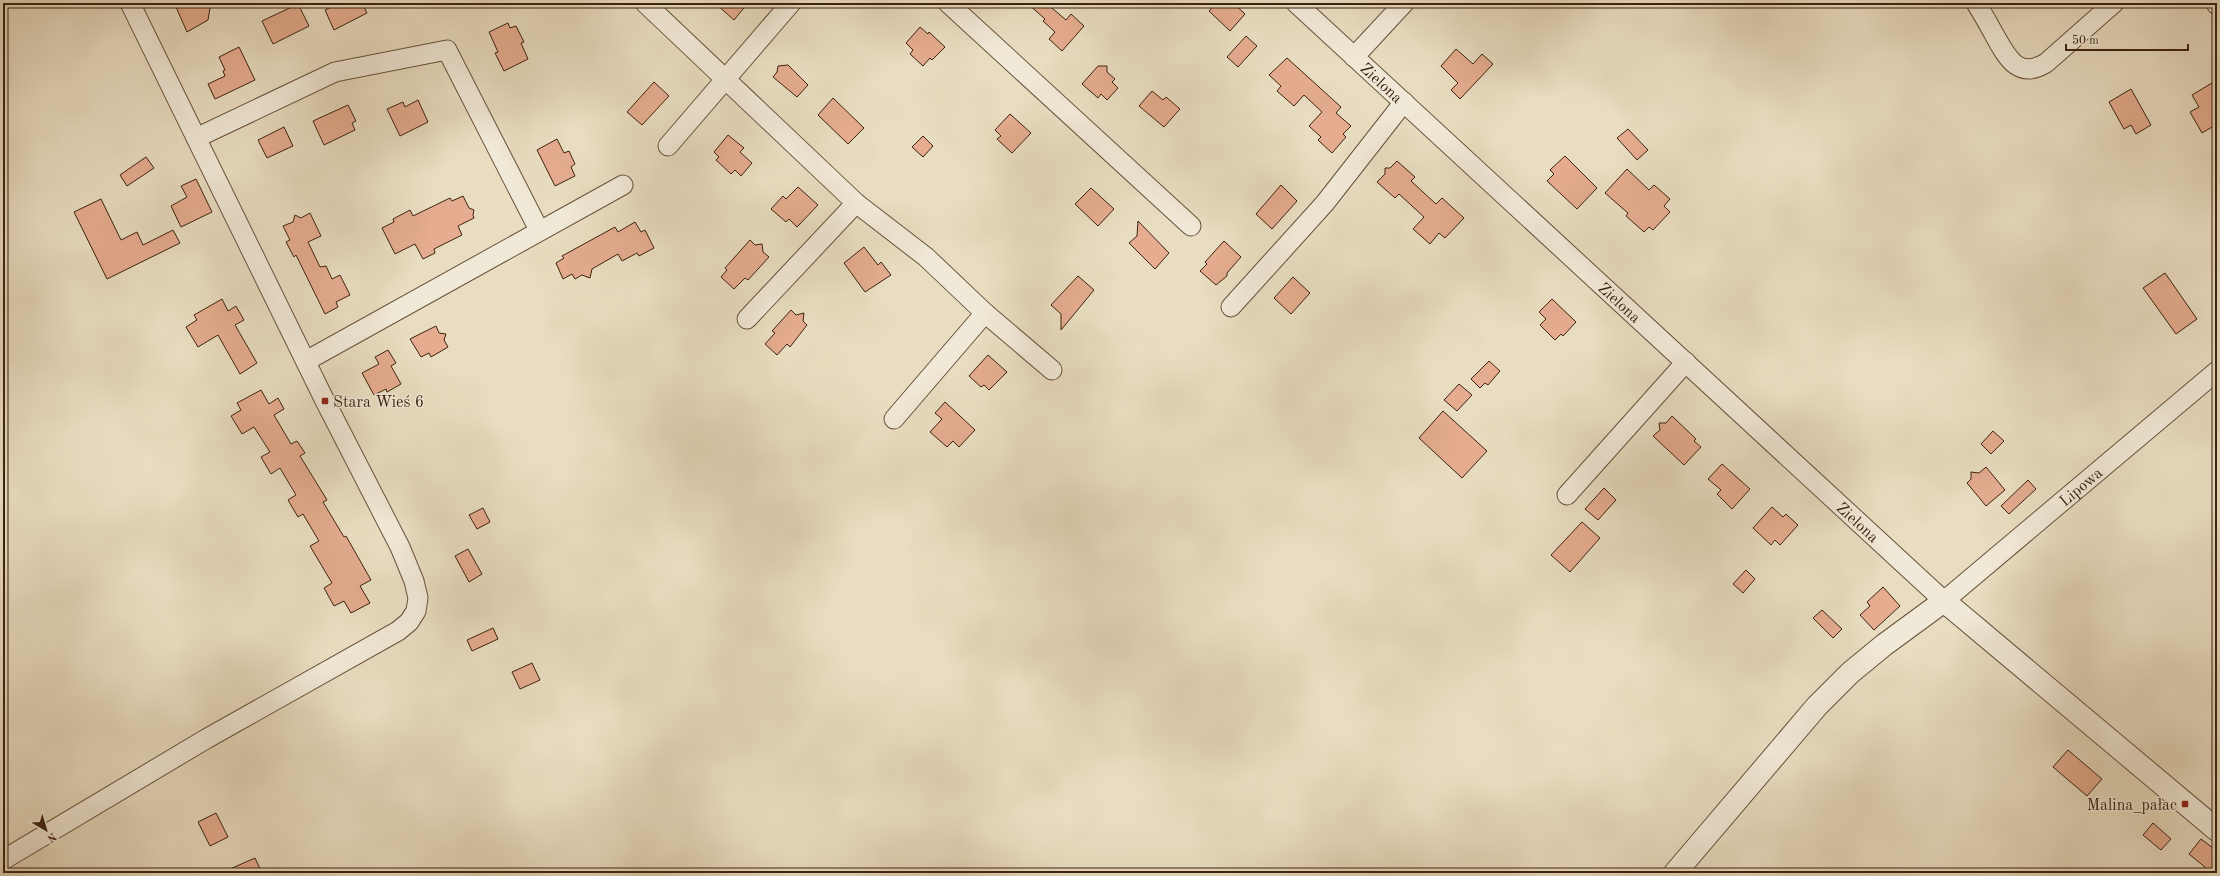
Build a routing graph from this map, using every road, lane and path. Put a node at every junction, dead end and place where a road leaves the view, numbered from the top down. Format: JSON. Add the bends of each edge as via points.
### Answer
{"nodes":[{"id":1,"x":130,"y":3,"type":"edge"},
{"id":2,"x":645,"y":3,"type":"edge"},
{"id":3,"x":791,"y":3,"type":"edge"},
{"id":4,"x":948,"y":3,"type":"edge"},
{"id":5,"x":1296,"y":3,"type":"edge"},
{"id":6,"x":1404,"y":3,"type":"edge"},
{"id":7,"x":1976,"y":3,"type":"edge"},
{"id":8,"x":2114,"y":3,"type":"edge"},
{"id":9,"x":1354,"y":57,"type":"junction"},
{"id":10,"x":726,"y":80,"type":"junction"},
{"id":11,"x":1404,"y":102,"type":"junction"},
{"id":12,"x":196,"y":138,"type":"junction"},
{"id":13,"x":668,"y":146,"type":"dead end"},
{"id":14,"x":623,"y":185,"type":"dead end"},
{"id":15,"x":856,"y":203,"type":"junction"},
{"id":16,"x":1191,"y":226,"type":"dead end"},
{"id":17,"x":539,"y":230,"type":"junction"},
{"id":18,"x":1231,"y":307,"type":"dead end"},
{"id":19,"x":985,"y":313,"type":"junction"},
{"id":20,"x":747,"y":318,"type":"dead end"},
{"id":21,"x":306,"y":361,"type":"junction"},
{"id":22,"x":1686,"y":362,"type":"junction"},
{"id":23,"x":1052,"y":370,"type":"dead end"},
{"id":24,"x":2217,"y":371,"type":"edge"},
{"id":25,"x":894,"y":419,"type":"dead end"},
{"id":26,"x":1567,"y":495,"type":"dead end"},
{"id":27,"x":1944,"y":602,"type":"junction"},
{"id":28,"x":2217,"y":830,"type":"edge"},
{"id":29,"x":3,"y":860,"type":"edge"},
{"id":30,"x":1675,"y":873,"type":"edge"}],
"edges":[{"from":1,"to":12,"type":"street"},
{"from":2,"to":10,"type":"street"},
{"from":3,"to":10,"type":"street"},
{"from":4,"to":16,"type":"street"},
{"from":5,"to":9,"type":"street","name":"Zielona"},
{"from":6,"to":9,"type":"street"},
{"from":7,"to":8,"type":"street","via":[[2008,59],[2021,68],[2033,69],[2046,64]]},
{"from":9,"to":11,"type":"street","name":"Zielona"},
{"from":10,"to":13,"type":"street"},
{"from":10,"to":15,"type":"street"},
{"from":11,"to":18,"type":"street","via":[[1325,203]]},
{"from":11,"to":22,"type":"street","name":"Zielona"},
{"from":12,"to":17,"type":"street","via":[[336,72],[447,50]]},
{"from":12,"to":21,"type":"street"},
{"from":14,"to":17,"type":"street"},
{"from":15,"to":19,"type":"street","via":[[926,257]]},
{"from":15,"to":20,"type":"street"},
{"from":17,"to":21,"type":"street"},
{"from":19,"to":23,"type":"street"},
{"from":19,"to":25,"type":"street"},
{"from":21,"to":29,"type":"street","via":[[400,547],[414,581],[418,598],[416,611],[409,622],[398,631],[206,739]]},
{"from":22,"to":26,"type":"street"},
{"from":22,"to":27,"type":"street","name":"Zielona"},
{"from":24,"to":27,"type":"street","name":"Lipowa"},
{"from":27,"to":28,"type":"street"},
{"from":27,"to":30,"type":"street","via":[[1884,645],[1850,673],[1817,706]]}]}
